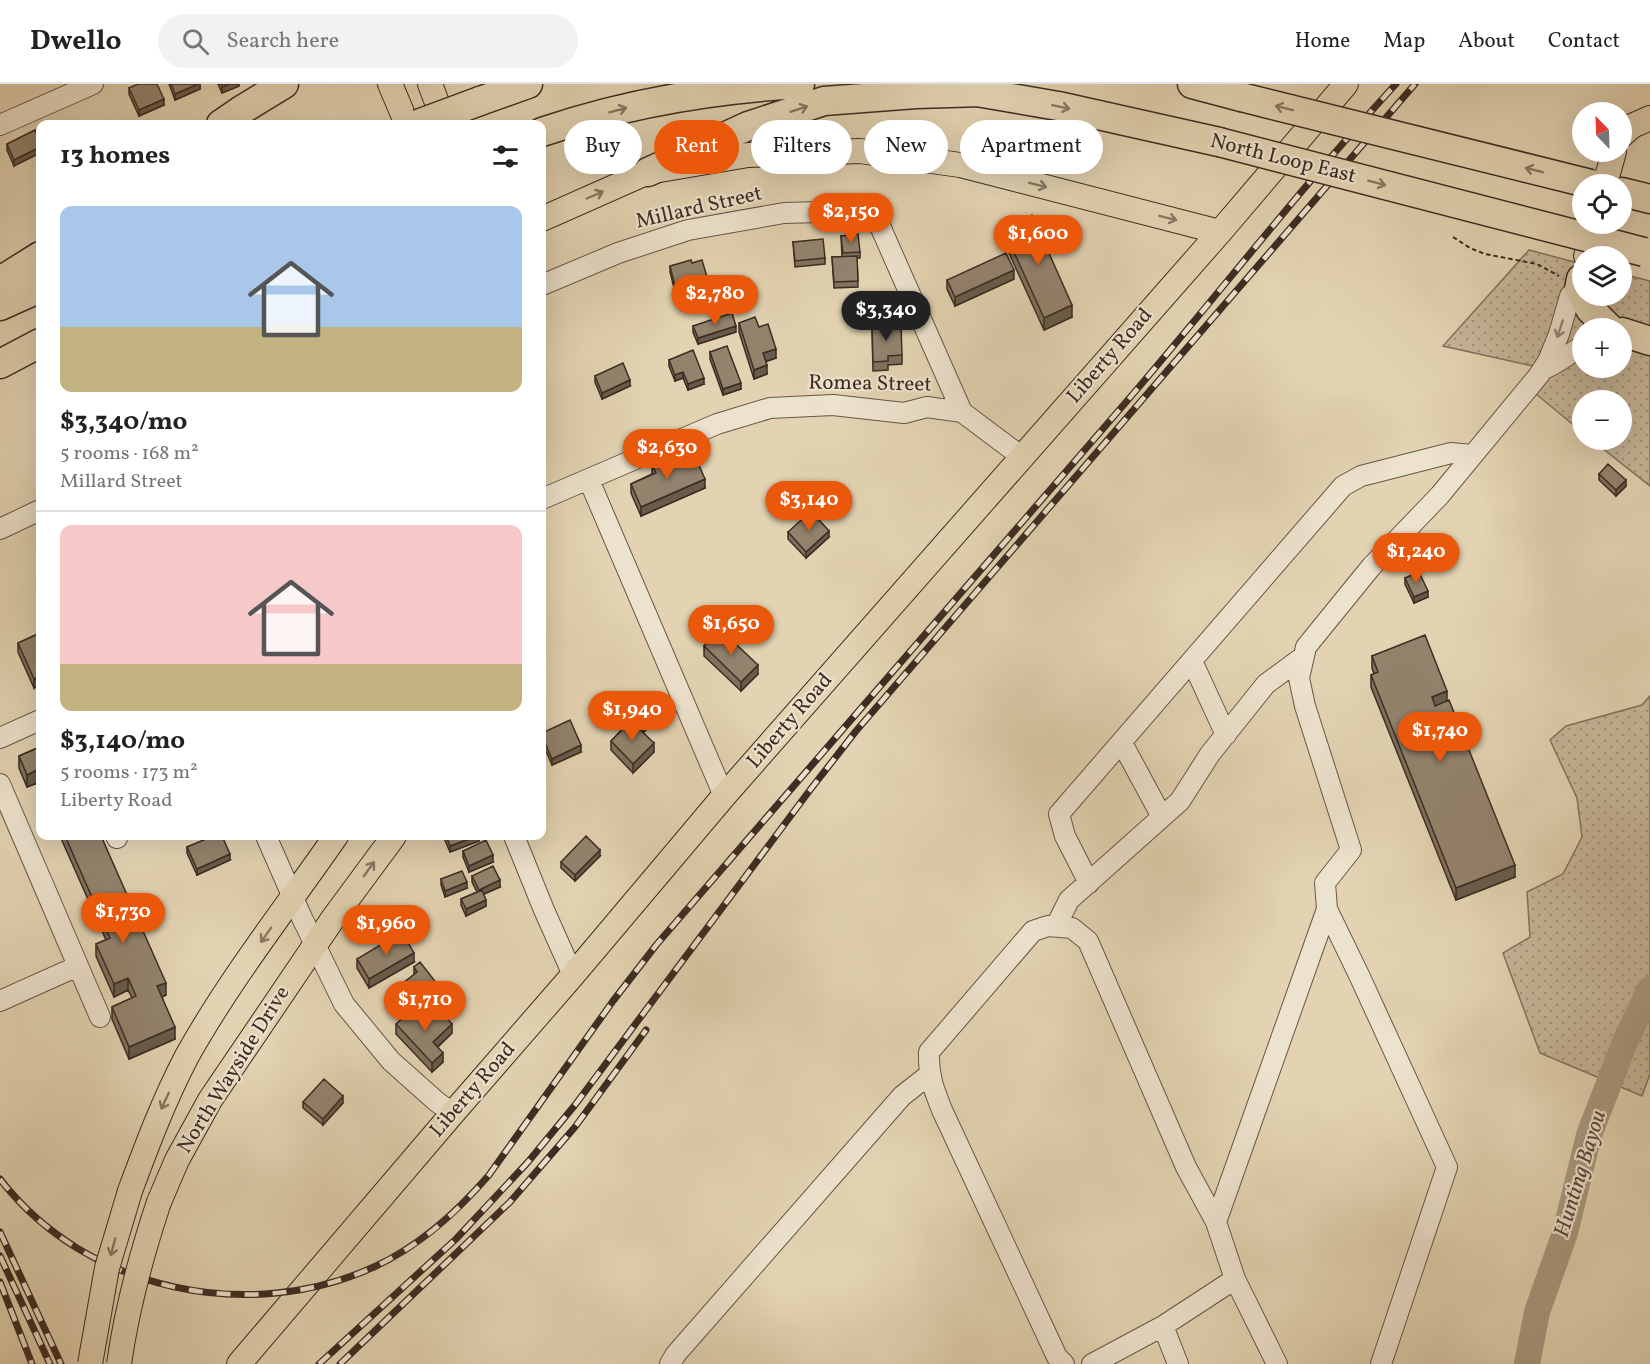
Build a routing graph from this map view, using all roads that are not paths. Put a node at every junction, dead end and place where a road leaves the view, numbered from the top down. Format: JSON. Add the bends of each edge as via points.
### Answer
{"nodes":[{"id":1,"x":93,"y":84,"type":"edge"},
{"id":2,"x":284,"y":84,"type":"edge"},
{"id":3,"x":390,"y":84,"type":"edge"},
{"id":4,"x":430,"y":84,"type":"edge"},
{"id":5,"x":528,"y":84,"type":"edge"},
{"id":6,"x":800,"y":84,"type":"edge"},
{"id":7,"x":913,"y":84,"type":"edge"},
{"id":8,"x":1192,"y":84,"type":"edge"},
{"id":9,"x":1346,"y":84,"type":"edge"},
{"id":10,"x":983,"y":92,"type":"junction"},
{"id":11,"x":1650,"y":118,"type":"edge"},
{"id":12,"x":227,"y":120,"type":"edge"},
{"id":13,"x":405,"y":120,"type":"edge"},
{"id":14,"x":428,"y":120,"type":"edge"},
{"id":15,"x":444,"y":120,"type":"edge"},
{"id":16,"x":0,"y":125,"type":"edge"},
{"id":17,"x":1632,"y":126,"type":"edge"},
{"id":18,"x":546,"y":131,"type":"edge"},
{"id":19,"x":648,"y":172,"type":"junction"},
{"id":20,"x":1572,"y":179,"type":"edge"},
{"id":21,"x":1632,"y":194,"type":"edge"},
{"id":22,"x":1650,"y":199,"type":"edge"},
{"id":23,"x":546,"y":217,"type":"edge"},
{"id":24,"x":1220,"y":232,"type":"junction"},
{"id":25,"x":1647,"y":253,"type":"edge"},
{"id":26,"x":36,"y":258,"type":"edge"},
{"id":27,"x":0,"y":281,"type":"edge"},
{"id":28,"x":546,"y":283,"type":"edge"},
{"id":29,"x":36,"y":290,"type":"edge"},
{"id":30,"x":1572,"y":292,"type":"edge"},
{"id":31,"x":0,"y":306,"type":"edge"},
{"id":32,"x":1589,"y":306,"type":"edge"},
{"id":33,"x":1601,"y":318,"type":"edge"},
{"id":34,"x":1632,"y":336,"type":"edge"},
{"id":35,"x":1650,"y":341,"type":"edge"},
{"id":36,"x":36,"y":344,"type":"edge"},
{"id":37,"x":1572,"y":352,"type":"edge"},
{"id":38,"x":36,"y":359,"type":"edge"},
{"id":39,"x":0,"y":365,"type":"edge"},
{"id":40,"x":1542,"y":370,"type":"junction"},
{"id":41,"x":962,"y":412,"type":"junction"},
{"id":42,"x":1472,"y":455,"type":"junction"},
{"id":43,"x":1022,"y":457,"type":"junction"},
{"id":44,"x":589,"y":480,"type":"junction"},
{"id":45,"x":546,"y":497,"type":"edge"},
{"id":46,"x":36,"y":512,"type":"edge"},
{"id":47,"x":0,"y":529,"type":"edge"},
{"id":48,"x":1304,"y":656,"type":"junction"},
{"id":49,"x":1192,"y":661,"type":"junction"},
{"id":50,"x":36,"y":722,"type":"edge"},
{"id":51,"x":9,"y":734,"type":"edge"},
{"id":52,"x":1226,"y":735,"type":"junction"},
{"id":53,"x":1122,"y":743,"type":"junction"},
{"id":54,"x":0,"y":784,"type":"edge"},
{"id":55,"x":724,"y":796,"type":"junction"},
{"id":56,"x":1162,"y":817,"type":"junction"},
{"id":57,"x":268,"y":840,"type":"edge"},
{"id":58,"x":333,"y":840,"type":"edge"},
{"id":59,"x":391,"y":840,"type":"edge"},
{"id":60,"x":516,"y":840,"type":"edge"},
{"id":61,"x":1089,"y":883,"type":"junction"},
{"id":62,"x":293,"y":897,"type":"junction"},
{"id":63,"x":1327,"y":909,"type":"junction"},
{"id":64,"x":1056,"y":926,"type":"junction"},
{"id":65,"x":315,"y":945,"type":"junction"},
{"id":66,"x":78,"y":966,"type":"junction"},
{"id":67,"x":573,"y":975,"type":"junction"},
{"id":68,"x":0,"y":1001,"type":"edge"},
{"id":69,"x":100,"y":1017,"type":"dead end"},
{"id":70,"x":930,"y":1074,"type":"junction"},
{"id":71,"x":453,"y":1113,"type":"junction"},
{"id":72,"x":1216,"y":1222,"type":"junction"},
{"id":73,"x":1235,"y":1279,"type":"junction"},
{"id":74,"x":1163,"y":1326,"type":"junction"},
{"id":75,"x":90,"y":1364,"type":"edge"},
{"id":76,"x":119,"y":1364,"type":"edge"},
{"id":77,"x":239,"y":1364,"type":"edge"},
{"id":78,"x":670,"y":1364,"type":"edge"},
{"id":79,"x":1064,"y":1364,"type":"edge"},
{"id":80,"x":1092,"y":1364,"type":"edge"},
{"id":81,"x":1178,"y":1364,"type":"edge"},
{"id":82,"x":1277,"y":1364,"type":"edge"},
{"id":83,"x":1382,"y":1364,"type":"edge"}],
"edges":[{"from":1,"to":16,"type":"street"},
{"from":2,"to":12,"type":"highway"},
{"from":3,"to":13,"type":"main road"},
{"from":4,"to":15,"type":"main road"},
{"from":5,"to":14,"type":"highway","bridge":true},
{"from":18,"to":6,"type":"highway","one_way":true,"via":[[627,108],[694,95]]},
{"from":7,"to":10,"type":"highway","name":"North Loop East"},
{"from":20,"to":8,"type":"highway","one_way":true,"bridge":true},
{"from":9,"to":24,"type":"main road","name":"Liberty Road"},
{"from":19,"to":10,"type":"highway","one_way":true,"via":[[748,126],[824,101]]},
{"from":10,"to":25,"type":"highway","name":"North Loop East","one_way":true,"bridge":true,"via":[[1219,142]]},
{"from":11,"to":17,"type":"main road"},
{"from":23,"to":19,"type":"main road","one_way":true},
{"from":19,"to":24,"type":"main road","one_way":true,"via":[[748,155],[860,151],[960,165]]},
{"from":21,"to":22,"type":"highway"},
{"from":24,"to":43,"type":"main road","name":"Liberty Road"},
{"from":26,"to":27,"type":"highway"},
{"from":28,"to":41,"type":"street","name":"Millard Street","via":[[687,230],[784,213],[856,211],[880,226]]},
{"from":29,"to":31,"type":"highway"},
{"from":30,"to":40,"type":"street","one_way":true},
{"from":32,"to":33,"type":"highway"},
{"from":34,"to":35,"type":"highway"},
{"from":36,"to":39,"type":"highway"},
{"from":37,"to":40,"type":"street"},
{"from":38,"to":39,"type":"highway"},
{"from":40,"to":42,"type":"street"},
{"from":41,"to":43,"type":"street","name":"Millard Street"},
{"from":41,"to":44,"type":"street","name":"Romea Street","via":[[927,407],[904,413],[833,405],[770,408],[717,424]]},
{"from":42,"to":48,"type":"street","via":[[1440,495],[1371,567],[1306,647]]},
{"from":42,"to":49,"type":"street","via":[[1451,453],[1361,476],[1343,486]]},
{"from":43,"to":55,"type":"main road","name":"Liberty Road"},
{"from":44,"to":45,"type":"street","name":"Romea Street"},
{"from":44,"to":55,"type":"street"},
{"from":46,"to":47,"type":"street"},
{"from":48,"to":52,"type":"street","via":[[1266,684]]},
{"from":48,"to":63,"type":"street","via":[[1299,678],[1305,706],[1351,850],[1325,883]]},
{"from":49,"to":52,"type":"street"},
{"from":49,"to":53,"type":"street"},
{"from":50,"to":51,"type":"street"},
{"from":52,"to":56,"type":"street","via":[[1180,801]]},
{"from":53,"to":56,"type":"street"},
{"from":53,"to":61,"type":"street","via":[[1059,814],[1065,836]]},
{"from":54,"to":66,"type":"street"},
{"from":55,"to":67,"type":"main road","name":"Liberty Road"},
{"from":56,"to":61,"type":"street"},
{"from":57,"to":62,"type":"street"},
{"from":58,"to":62,"type":"main road","name":"North Wayside Drive"},
{"from":65,"to":59,"type":"main road","name":"North Wayside Drive","one_way":true},
{"from":60,"to":67,"type":"street"},
{"from":61,"to":64,"type":"street","via":[[1069,900]]},
{"from":62,"to":65,"type":"street"},
{"from":62,"to":75,"type":"main road","name":"North Wayside Drive","one_way":true,"bridge":true,"via":[[223,998],[188,1055],[157,1118],[107,1268]]},
{"from":63,"to":72,"type":"street"},
{"from":63,"to":83,"type":"street","via":[[1447,1167]]},
{"from":64,"to":70,"type":"street","via":[[1033,931],[929,1052]]},
{"from":64,"to":72,"type":"street","via":[[1072,928],[1088,941],[1186,1167]]},
{"from":65,"to":71,"type":"street","via":[[344,1004],[392,1061]]},
{"from":65,"to":76,"type":"main road","name":"North Wayside Drive","bridge":true,"via":[[210,1100],[177,1160],[137,1270]]},
{"from":66,"to":68,"type":"street"},
{"from":66,"to":69,"type":"street"},
{"from":67,"to":71,"type":"main road","name":"Liberty Road"},
{"from":70,"to":78,"type":"street","via":[[902,1096]]},
{"from":70,"to":79,"type":"street","via":[[947,1121],[1057,1357]]},
{"from":71,"to":77,"type":"main road","name":"Liberty Road"},
{"from":72,"to":73,"type":"street"},
{"from":73,"to":74,"type":"street"},
{"from":73,"to":82,"type":"street"},
{"from":74,"to":80,"type":"street"},
{"from":74,"to":81,"type":"street"}]}
